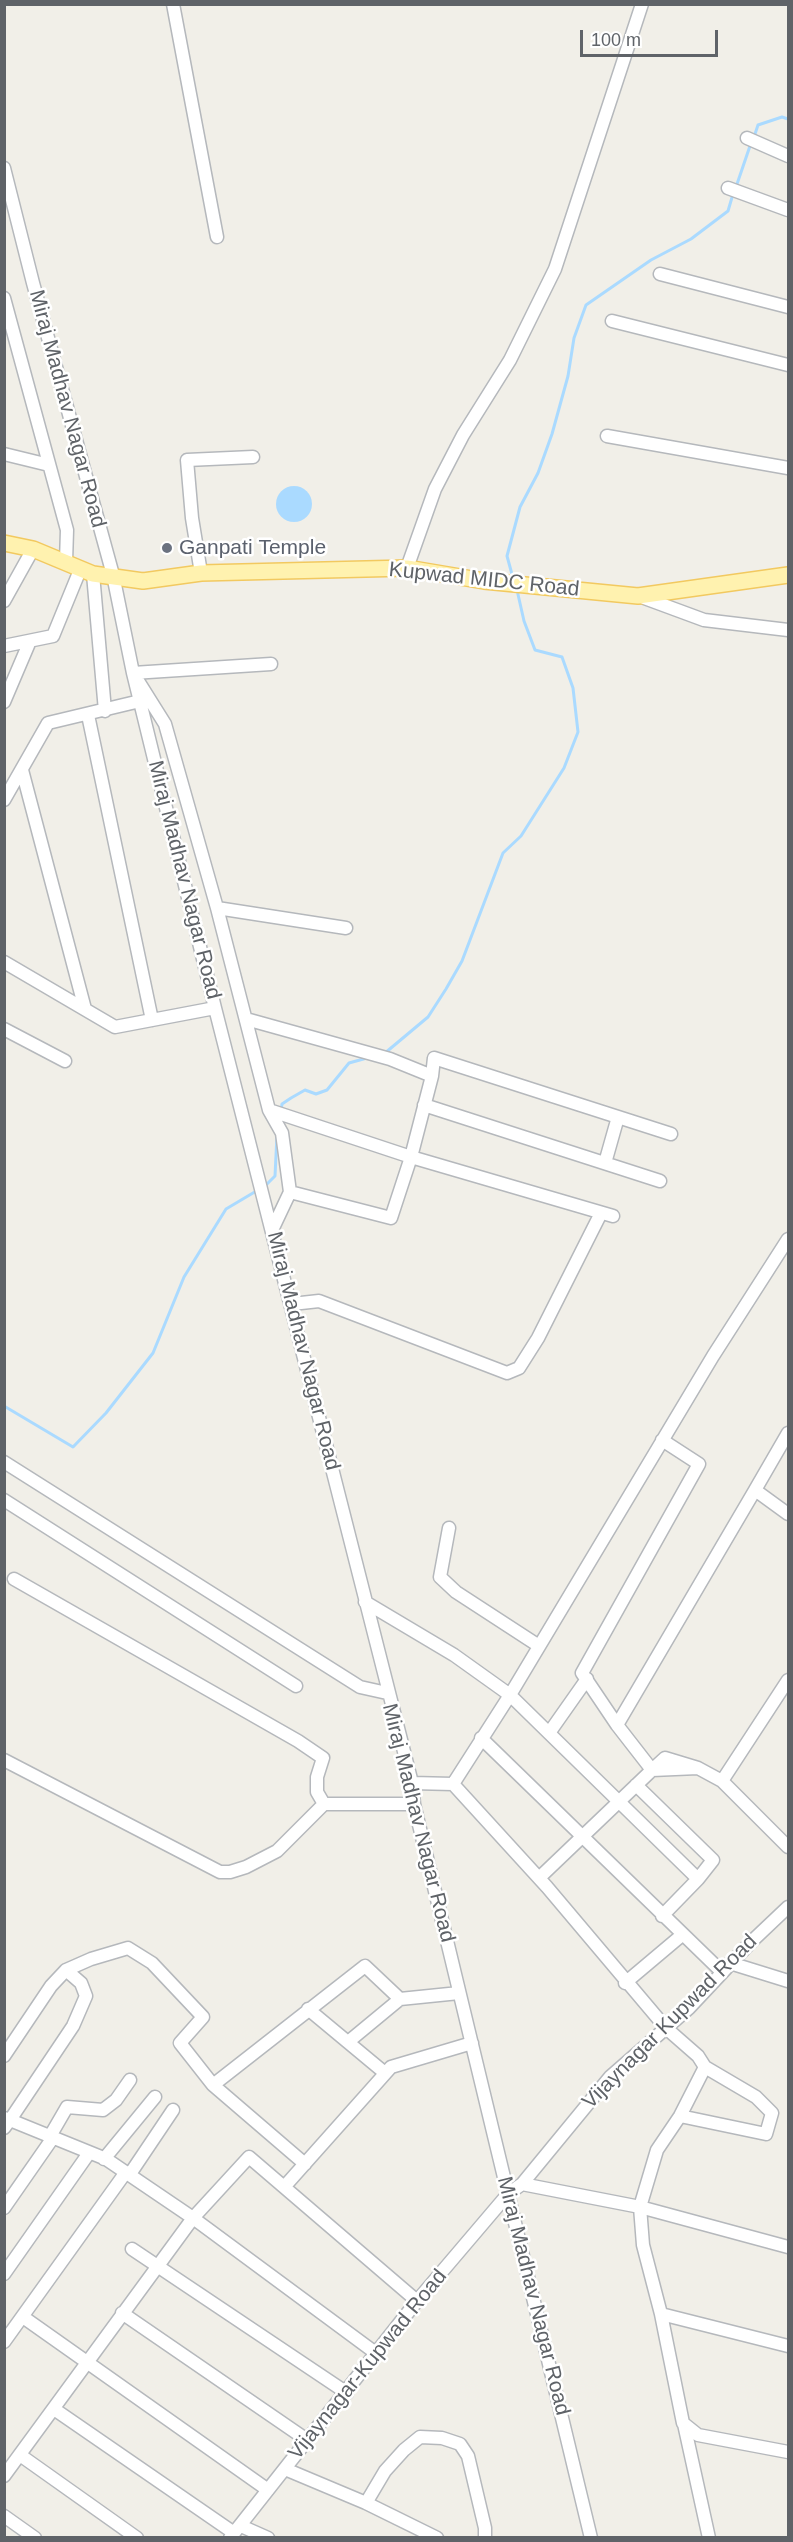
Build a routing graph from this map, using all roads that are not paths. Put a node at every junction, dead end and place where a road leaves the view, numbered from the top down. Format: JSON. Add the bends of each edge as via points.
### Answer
{"nodes":[{"id":1,"x":173,"y":4,"type":"edge"},
{"id":2,"x":642,"y":4,"type":"edge"},
{"id":3,"x":747,"y":138,"type":"dead end"},
{"id":4,"x":789,"y":156,"type":"edge"},
{"id":5,"x":4,"y":168,"type":"edge"},
{"id":6,"x":728,"y":188,"type":"dead end"},
{"id":7,"x":789,"y":210,"type":"edge"},
{"id":8,"x":217,"y":237,"type":"dead end"},
{"id":9,"x":660,"y":274,"type":"dead end"},
{"id":10,"x":4,"y":298,"type":"edge"},
{"id":11,"x":789,"y":307,"type":"edge"},
{"id":12,"x":612,"y":321,"type":"dead end"},
{"id":13,"x":789,"y":366,"type":"edge"},
{"id":14,"x":607,"y":436,"type":"dead end"},
{"id":15,"x":4,"y":454,"type":"edge"},
{"id":16,"x":253,"y":457,"type":"dead end"},
{"id":17,"x":49,"y":465,"type":"junction"},
{"id":18,"x":789,"y":468,"type":"edge"},
{"id":19,"x":4,"y":543,"type":"edge"},
{"id":20,"x":33,"y":549,"type":"junction"},
{"id":21,"x":66,"y":562,"type":"junction"},
{"id":22,"x":407,"y":568,"type":"junction"},
{"id":23,"x":87,"y":572,"type":"junction"},
{"id":24,"x":201,"y":573,"type":"junction"},
{"id":25,"x":113,"y":575,"type":"junction"},
{"id":26,"x":789,"y":575,"type":"edge"},
{"id":27,"x":638,"y":596,"type":"junction"},
{"id":28,"x":4,"y":601,"type":"edge"},
{"id":29,"x":789,"y":630,"type":"edge"},
{"id":30,"x":30,"y":640,"type":"junction"},
{"id":31,"x":4,"y":646,"type":"edge"},
{"id":32,"x":271,"y":664,"type":"dead end"},
{"id":33,"x":133,"y":673,"type":"junction"},
{"id":34,"x":4,"y":702,"type":"edge"},
{"id":35,"x":140,"y":702,"type":"junction"},
{"id":36,"x":105,"y":711,"type":"junction"},
{"id":37,"x":88,"y":715,"type":"junction"},
{"id":38,"x":22,"y":770,"type":"junction"},
{"id":39,"x":4,"y":800,"type":"edge"},
{"id":40,"x":217,"y":908,"type":"junction"},
{"id":41,"x":346,"y":928,"type":"dead end"},
{"id":42,"x":4,"y":962,"type":"edge"},
{"id":43,"x":216,"y":1008,"type":"junction"},
{"id":44,"x":85,"y":1009,"type":"junction"},
{"id":45,"x":246,"y":1019,"type":"junction"},
{"id":46,"x":152,"y":1020,"type":"junction"},
{"id":47,"x":6,"y":1036,"type":"edge"},
{"id":48,"x":65,"y":1061,"type":"dead end"},
{"id":49,"x":432,"y":1076,"type":"junction"},
{"id":50,"x":424,"y":1105,"type":"junction"},
{"id":51,"x":269,"y":1110,"type":"junction"},
{"id":52,"x":618,"y":1117,"type":"junction"},
{"id":53,"x":671,"y":1134,"type":"dead end"},
{"id":54,"x":411,"y":1157,"type":"junction"},
{"id":55,"x":605,"y":1163,"type":"junction"},
{"id":56,"x":660,"y":1180,"type":"dead end"},
{"id":57,"x":290,"y":1192,"type":"junction"},
{"id":58,"x":273,"y":1228,"type":"junction"},
{"id":59,"x":789,"y":1239,"type":"edge"},
{"id":60,"x":292,"y":1304,"type":"junction"},
{"id":61,"x":789,"y":1434,"type":"edge"},
{"id":62,"x":662,"y":1440,"type":"junction"},
{"id":63,"x":4,"y":1462,"type":"edge"},
{"id":64,"x":755,"y":1490,"type":"junction"},
{"id":65,"x":4,"y":1500,"type":"edge"},
{"id":66,"x":789,"y":1514,"type":"edge"},
{"id":67,"x":449,"y":1528,"type":"dead end"},
{"id":68,"x":14,"y":1579,"type":"dead end"},
{"id":69,"x":365,"y":1602,"type":"junction"},
{"id":70,"x":539,"y":1646,"type":"junction"},
{"id":71,"x":587,"y":1679,"type":"junction"},
{"id":72,"x":789,"y":1680,"type":"edge"},
{"id":73,"x":296,"y":1686,"type":"dead end"},
{"id":74,"x":387,"y":1693,"type":"junction"},
{"id":75,"x":510,"y":1695,"type":"junction"},
{"id":76,"x":617,"y":1725,"type":"junction"},
{"id":77,"x":549,"y":1733,"type":"junction"},
{"id":78,"x":481,"y":1738,"type":"junction"},
{"id":79,"x":4,"y":1760,"type":"edge"},
{"id":80,"x":652,"y":1770,"type":"junction"},
{"id":81,"x":722,"y":1781,"type":"junction"},
{"id":82,"x":412,"y":1783,"type":"junction"},
{"id":83,"x":453,"y":1785,"type":"junction"},
{"id":84,"x":636,"y":1785,"type":"junction"},
{"id":85,"x":619,"y":1800,"type":"junction"},
{"id":86,"x":324,"y":1804,"type":"junction"},
{"id":87,"x":414,"y":1804,"type":"junction"},
{"id":88,"x":582,"y":1835,"type":"junction"},
{"id":89,"x":789,"y":1847,"type":"edge"},
{"id":90,"x":539,"y":1878,"type":"junction"},
{"id":91,"x":698,"y":1879,"type":"junction"},
{"id":92,"x":789,"y":1907,"type":"edge"},
{"id":93,"x":662,"y":1916,"type":"junction"},
{"id":94,"x":682,"y":1935,"type":"junction"},
{"id":95,"x":726,"y":1968,"type":"junction"},
{"id":96,"x":66,"y":1970,"type":"junction"},
{"id":97,"x":789,"y":1981,"type":"edge"},
{"id":98,"x":625,"y":1983,"type":"junction"},
{"id":99,"x":459,"y":1993,"type":"junction"},
{"id":100,"x":400,"y":1999,"type":"junction"},
{"id":101,"x":308,"y":2009,"type":"junction"},
{"id":102,"x":666,"y":2028,"type":"junction"},
{"id":103,"x":348,"y":2042,"type":"junction"},
{"id":104,"x":472,"y":2043,"type":"junction"},
{"id":105,"x":4,"y":2056,"type":"edge"},
{"id":106,"x":705,"y":2067,"type":"junction"},
{"id":107,"x":385,"y":2073,"type":"junction"},
{"id":108,"x":130,"y":2080,"type":"dead end"},
{"id":109,"x":213,"y":2085,"type":"junction"},
{"id":110,"x":155,"y":2097,"type":"dead end"},
{"id":111,"x":173,"y":2110,"type":"dead end"},
{"id":112,"x":680,"y":2116,"type":"junction"},
{"id":113,"x":6,"y":2122,"type":"edge"},
{"id":114,"x":50,"y":2138,"type":"junction"},
{"id":115,"x":89,"y":2153,"type":"junction"},
{"id":116,"x":104,"y":2159,"type":"junction"},
{"id":117,"x":305,"y":2164,"type":"junction"},
{"id":118,"x":128,"y":2173,"type":"junction"},
{"id":119,"x":522,"y":2184,"type":"junction"},
{"id":120,"x":285,"y":2186,"type":"junction"},
{"id":121,"x":508,"y":2194,"type":"junction"},
{"id":122,"x":640,"y":2207,"type":"junction"},
{"id":123,"x":4,"y":2208,"type":"edge"},
{"id":124,"x":193,"y":2218,"type":"junction"},
{"id":125,"x":789,"y":2247,"type":"edge"},
{"id":126,"x":132,"y":2249,"type":"dead end"},
{"id":127,"x":157,"y":2266,"type":"junction"},
{"id":128,"x":4,"y":2274,"type":"edge"},
{"id":129,"x":417,"y":2301,"type":"junction"},
{"id":130,"x":122,"y":2313,"type":"junction"},
{"id":131,"x":661,"y":2314,"type":"junction"},
{"id":132,"x":22,"y":2317,"type":"junction"},
{"id":133,"x":4,"y":2342,"type":"edge"},
{"id":134,"x":789,"y":2346,"type":"edge"},
{"id":135,"x":377,"y":2354,"type":"junction"},
{"id":136,"x":87,"y":2362,"type":"junction"},
{"id":137,"x":347,"y":2393,"type":"junction"},
{"id":138,"x":54,"y":2409,"type":"junction"},
{"id":139,"x":683,"y":2423,"type":"junction"},
{"id":140,"x":307,"y":2440,"type":"junction"},
{"id":141,"x":789,"y":2452,"type":"edge"},
{"id":142,"x":20,"y":2455,"type":"junction"},
{"id":143,"x":285,"y":2469,"type":"junction"},
{"id":144,"x":4,"y":2476,"type":"edge"},
{"id":145,"x":268,"y":2490,"type":"junction"},
{"id":146,"x":366,"y":2503,"type":"junction"},
{"id":147,"x":4,"y":2516,"type":"edge"},
{"id":148,"x":235,"y":2532,"type":"edge"},
{"id":149,"x":35,"y":2538,"type":"edge"},
{"id":150,"x":137,"y":2538,"type":"edge"},
{"id":151,"x":268,"y":2538,"type":"edge"},
{"id":152,"x":437,"y":2538,"type":"edge"},
{"id":153,"x":485,"y":2538,"type":"edge"},
{"id":154,"x":591,"y":2538,"type":"edge"},
{"id":155,"x":709,"y":2538,"type":"edge"}],
"edges":[{"from":1,"to":8,"type":"street"},
{"from":2,"to":22,"type":"street","via":[[555,269],[510,360],[438,484]]},
{"from":3,"to":4,"type":"street"},
{"from":5,"to":25,"type":"street","name":"Miraj Madhav Nagar Road"},
{"from":6,"to":7,"type":"street"},
{"from":9,"to":11,"type":"street"},
{"from":10,"to":17,"type":"street"},
{"from":12,"to":13,"type":"street"},
{"from":14,"to":18,"type":"street"},
{"from":15,"to":17,"type":"street"},
{"from":16,"to":24,"type":"street","via":[[187,460]]},
{"from":17,"to":21,"type":"street","via":[[66,530]]},
{"from":19,"to":20,"type":"main road","name":"Kupwad MIDC Road"},
{"from":20,"to":21,"type":"main road","name":"Kupwad MIDC Road"},
{"from":20,"to":28,"type":"street"},
{"from":21,"to":23,"type":"main road","name":"Kupwad MIDC Road"},
{"from":22,"to":24,"type":"main road","name":"Kupwad MIDC Road"},
{"from":22,"to":27,"type":"main road","name":"Kupwad MIDC Road","via":[[484,581]]},
{"from":23,"to":25,"type":"main road","name":"Kupwad MIDC Road"},
{"from":23,"to":30,"type":"street","via":[[53,636]]},
{"from":23,"to":36,"type":"street"},
{"from":24,"to":25,"type":"main road","name":"Kupwad MIDC Road","via":[[143,581]]},
{"from":25,"to":33,"type":"street","name":"Miraj Madhav Nagar Road"},
{"from":26,"to":27,"type":"main road","name":"Kupwad MIDC Road"},
{"from":27,"to":29,"type":"street","via":[[704,620]]},
{"from":30,"to":31,"type":"street"},
{"from":30,"to":34,"type":"street"},
{"from":32,"to":33,"type":"street"},
{"from":33,"to":35,"type":"street","name":"Miraj Madhav Nagar Road"},
{"from":33,"to":40,"type":"street","via":[[165,724]]},
{"from":35,"to":36,"type":"street"},
{"from":35,"to":43,"type":"street","name":"Miraj Madhav Nagar Road"},
{"from":36,"to":37,"type":"street"},
{"from":37,"to":38,"type":"street","via":[[48,723]]},
{"from":37,"to":46,"type":"street"},
{"from":38,"to":39,"type":"street"},
{"from":38,"to":44,"type":"street"},
{"from":40,"to":41,"type":"street"},
{"from":40,"to":45,"type":"street"},
{"from":42,"to":44,"type":"street"},
{"from":43,"to":46,"type":"street"},
{"from":43,"to":58,"type":"street","name":"Miraj Madhav Nagar Road"},
{"from":44,"to":46,"type":"street","via":[[115,1027]]},
{"from":45,"to":49,"type":"street","via":[[390,1059]]},
{"from":45,"to":51,"type":"street"},
{"from":47,"to":48,"type":"street"},
{"from":49,"to":50,"type":"street"},
{"from":49,"to":52,"type":"street","via":[[434,1058]]},
{"from":50,"to":54,"type":"street"},
{"from":50,"to":55,"type":"street"},
{"from":51,"to":54,"type":"street"},
{"from":51,"to":57,"type":"street","via":[[282,1133]]},
{"from":52,"to":53,"type":"street"},
{"from":52,"to":55,"type":"street"},
{"from":54,"to":57,"type":"street","via":[[392,1218]]},
{"from":54,"to":60,"type":"street","via":[[607,1214],[519,1368],[507,1373],[319,1301]]},
{"from":55,"to":56,"type":"street"},
{"from":57,"to":58,"type":"street"},
{"from":58,"to":60,"type":"street","name":"Miraj Madhav Nagar Road"},
{"from":59,"to":62,"type":"street"},
{"from":60,"to":69,"type":"street","name":"Miraj Madhav Nagar Road"},
{"from":61,"to":64,"type":"street"},
{"from":62,"to":70,"type":"street"},
{"from":62,"to":71,"type":"street","via":[[699,1464],[582,1673]]},
{"from":63,"to":74,"type":"street","via":[[360,1688]]},
{"from":64,"to":66,"type":"street"},
{"from":64,"to":76,"type":"street"},
{"from":65,"to":73,"type":"street"},
{"from":67,"to":70,"type":"street","via":[[440,1577],[456,1592]]},
{"from":68,"to":86,"type":"street","via":[[323,1758],[317,1792]]},
{"from":69,"to":74,"type":"street","name":"Miraj Madhav Nagar Road"},
{"from":69,"to":75,"type":"street"},
{"from":70,"to":75,"type":"street"},
{"from":71,"to":76,"type":"street"},
{"from":71,"to":77,"type":"street"},
{"from":72,"to":81,"type":"street"},
{"from":74,"to":82,"type":"street","name":"Miraj Madhav Nagar Road"},
{"from":75,"to":77,"type":"street"},
{"from":75,"to":78,"type":"street"},
{"from":76,"to":80,"type":"street"},
{"from":77,"to":85,"type":"street"},
{"from":78,"to":83,"type":"street"},
{"from":78,"to":88,"type":"street"},
{"from":79,"to":86,"type":"street","via":[[220,1872],[246,1867],[277,1851]]},
{"from":80,"to":81,"type":"street","via":[[665,1758],[698,1768]]},
{"from":80,"to":84,"type":"street"},
{"from":81,"to":89,"type":"street"},
{"from":82,"to":83,"type":"street"},
{"from":82,"to":87,"type":"street","name":"Miraj Madhav Nagar Road"},
{"from":83,"to":90,"type":"street"},
{"from":84,"to":85,"type":"street"},
{"from":84,"to":91,"type":"street","via":[[712,1860]]},
{"from":85,"to":88,"type":"street"},
{"from":85,"to":91,"type":"street"},
{"from":86,"to":87,"type":"street"},
{"from":87,"to":99,"type":"street","name":"Miraj Madhav Nagar Road"},
{"from":88,"to":90,"type":"street"},
{"from":88,"to":93,"type":"street"},
{"from":90,"to":98,"type":"street"},
{"from":91,"to":93,"type":"street"},
{"from":92,"to":95,"type":"street","name":"Vijaynagar Kupwad Road"},
{"from":93,"to":94,"type":"street"},
{"from":94,"to":95,"type":"street"},
{"from":94,"to":98,"type":"street"},
{"from":95,"to":97,"type":"street"},
{"from":95,"to":102,"type":"street","name":"Vijaynagar Kupwad Road"},
{"from":96,"to":105,"type":"street"},
{"from":96,"to":109,"type":"street","via":[[128,1948],[152,1963],[203,2017],[180,2043]]},
{"from":96,"to":113,"type":"street","via":[[81,1983],[86,1996],[73,2026]]},
{"from":98,"to":102,"type":"street"},
{"from":99,"to":100,"type":"street"},
{"from":99,"to":104,"type":"street","name":"Miraj Madhav Nagar Road"},
{"from":100,"to":101,"type":"street","via":[[365,1966]]},
{"from":100,"to":103,"type":"street"},
{"from":101,"to":103,"type":"street"},
{"from":101,"to":109,"type":"street"},
{"from":102,"to":106,"type":"street"},
{"from":102,"to":119,"type":"street","name":"Vijaynagar Kupwad Road","via":[[610,2077]]},
{"from":103,"to":107,"type":"street"},
{"from":104,"to":107,"type":"street","via":[[391,2067]]},
{"from":104,"to":121,"type":"street","name":"Miraj Madhav Nagar Road"},
{"from":106,"to":112,"type":"street"},
{"from":106,"to":112,"type":"street","via":[[767,2106],[772,2113],[766,2134]]},
{"from":107,"to":117,"type":"street"},
{"from":108,"to":114,"type":"street","via":[[103,2110],[68,2107]]},
{"from":109,"to":117,"type":"street"},
{"from":110,"to":116,"type":"street"},
{"from":111,"to":118,"type":"street"},
{"from":112,"to":122,"type":"street","via":[[657,2150]]},
{"from":113,"to":114,"type":"street"},
{"from":114,"to":115,"type":"street"},
{"from":114,"to":123,"type":"street"},
{"from":115,"to":116,"type":"street"},
{"from":115,"to":128,"type":"street"},
{"from":116,"to":118,"type":"street"},
{"from":117,"to":120,"type":"street"},
{"from":118,"to":124,"type":"street"},
{"from":118,"to":132,"type":"street"},
{"from":119,"to":121,"type":"street","name":"Vijaynagar Kupwad Road"},
{"from":119,"to":122,"type":"street"},
{"from":120,"to":124,"type":"street","via":[[249,2157]]},
{"from":120,"to":129,"type":"street"},
{"from":121,"to":129,"type":"street","name":"Vijaynagar-Kupwad Road"},
{"from":121,"to":154,"type":"street","name":"Miraj Madhav Nagar Road"},
{"from":122,"to":125,"type":"street"},
{"from":122,"to":131,"type":"street","via":[[643,2245]]},
{"from":124,"to":127,"type":"street"},
{"from":124,"to":135,"type":"street"},
{"from":126,"to":127,"type":"street"},
{"from":127,"to":130,"type":"street"},
{"from":127,"to":137,"type":"street"},
{"from":129,"to":135,"type":"street","name":"Vijaynagar-Kupwad Road"},
{"from":130,"to":136,"type":"street"},
{"from":130,"to":140,"type":"street"},
{"from":131,"to":134,"type":"street"},
{"from":131,"to":139,"type":"street"},
{"from":132,"to":133,"type":"street"},
{"from":132,"to":136,"type":"street"},
{"from":135,"to":137,"type":"street","name":"Vijaynagar-Kupwad Road"},
{"from":136,"to":138,"type":"street"},
{"from":136,"to":145,"type":"street"},
{"from":137,"to":140,"type":"street","name":"Vijaynagar-Kupwad Road"},
{"from":138,"to":142,"type":"street"},
{"from":138,"to":148,"type":"street"},
{"from":139,"to":141,"type":"street","via":[[698,2435]]},
{"from":139,"to":155,"type":"street"},
{"from":140,"to":143,"type":"street","name":"Vijaynagar-Kupwad Road"},
{"from":142,"to":144,"type":"street"},
{"from":142,"to":150,"type":"street"},
{"from":143,"to":145,"type":"street","name":"Vijaynagar-Kupwad Road"},
{"from":143,"to":146,"type":"street"},
{"from":145,"to":148,"type":"street","name":"Vijaynagar-Kupwad Road"},
{"from":146,"to":152,"type":"street"},
{"from":146,"to":153,"type":"street","via":[[385,2471],[420,2437],[460,2444],[468,2456]]},
{"from":147,"to":149,"type":"street"},
{"from":148,"to":151,"type":"street"}]}
